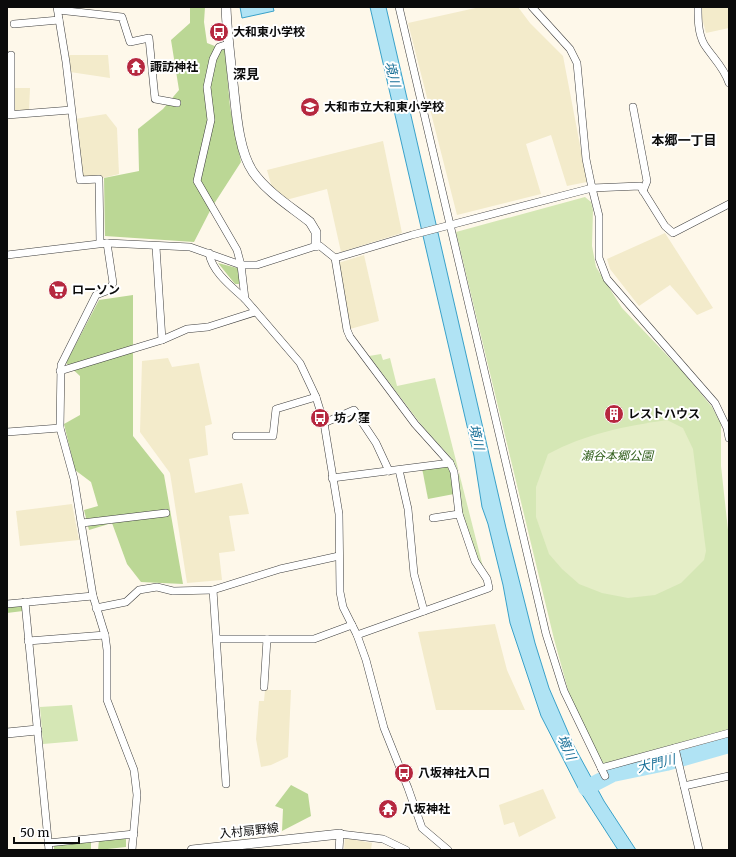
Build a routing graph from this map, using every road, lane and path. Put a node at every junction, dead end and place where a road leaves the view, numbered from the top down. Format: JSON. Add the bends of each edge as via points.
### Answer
{"nodes":[{"id":1,"x":226,"y":7,"type":"edge"},
{"id":2,"x":399,"y":7,"type":"edge"},
{"id":3,"x":532,"y":7,"type":"edge"},
{"id":4,"x":698,"y":7,"type":"edge"},
{"id":5,"x":58,"y":8,"type":"edge"},
{"id":6,"x":59,"y":20,"type":"junction"},
{"id":7,"x":14,"y":24,"type":"dead end"},
{"id":8,"x":228,"y":44,"type":"junction"},
{"id":9,"x":11,"y":55,"type":"dead end"},
{"id":10,"x":729,"y":83,"type":"edge"},
{"id":11,"x":177,"y":103,"type":"dead end"},
{"id":12,"x":632,"y":107,"type":"dead end"},
{"id":13,"x":71,"y":110,"type":"junction"},
{"id":14,"x":9,"y":114,"type":"edge"},
{"id":15,"x":592,"y":188,"type":"junction"},
{"id":16,"x":643,"y":190,"type":"junction"},
{"id":17,"x":729,"y":204,"type":"edge"},
{"id":18,"x":450,"y":225,"type":"junction"},
{"id":19,"x":103,"y":243,"type":"junction"},
{"id":20,"x":316,"y":246,"type":"junction"},
{"id":21,"x":156,"y":247,"type":"junction"},
{"id":22,"x":209,"y":253,"type":"junction"},
{"id":23,"x":7,"y":255,"type":"edge"},
{"id":24,"x":335,"y":258,"type":"junction"},
{"id":25,"x":241,"y":265,"type":"junction"},
{"id":26,"x":245,"y":299,"type":"junction"},
{"id":27,"x":255,"y":312,"type":"junction"},
{"id":28,"x":162,"y":340,"type":"junction"},
{"id":29,"x":60,"y":371,"type":"junction"},
{"id":30,"x":316,"y":397,"type":"junction"},
{"id":31,"x":324,"y":423,"type":"junction"},
{"id":32,"x":60,"y":428,"type":"junction"},
{"id":33,"x":7,"y":432,"type":"edge"},
{"id":34,"x":236,"y":436,"type":"dead end"},
{"id":35,"x":729,"y":438,"type":"edge"},
{"id":36,"x":450,"y":464,"type":"junction"},
{"id":37,"x":399,"y":470,"type":"junction"},
{"id":38,"x":389,"y":471,"type":"junction"},
{"id":39,"x":332,"y":478,"type":"junction"},
{"id":40,"x":166,"y":513,"type":"dead end"},
{"id":41,"x":459,"y":514,"type":"junction"},
{"id":42,"x":434,"y":518,"type":"dead end"},
{"id":43,"x":82,"y":523,"type":"junction"},
{"id":44,"x":340,"y":556,"type":"junction"},
{"id":45,"x":213,"y":590,"type":"junction"},
{"id":46,"x":93,"y":596,"type":"junction"},
{"id":47,"x":25,"y":602,"type":"junction"},
{"id":48,"x":7,"y":604,"type":"edge"},
{"id":49,"x":96,"y":608,"type":"junction"},
{"id":50,"x":424,"y":612,"type":"junction"},
{"id":51,"x":352,"y":625,"type":"junction"},
{"id":52,"x":105,"y":635,"type":"junction"},
{"id":53,"x":357,"y":635,"type":"junction"},
{"id":54,"x":217,"y":639,"type":"junction"},
{"id":55,"x":267,"y":639,"type":"junction"},
{"id":56,"x":28,"y":640,"type":"junction"},
{"id":57,"x":264,"y":687,"type":"dead end"},
{"id":58,"x":37,"y":730,"type":"junction"},
{"id":59,"x":7,"y":733,"type":"edge"},
{"id":60,"x":729,"y":733,"type":"edge"},
{"id":61,"x":675,"y":748,"type":"junction"},
{"id":62,"x":601,"y":768,"type":"junction"},
{"id":63,"x":605,"y":776,"type":"dead end"},
{"id":64,"x":729,"y":777,"type":"edge"},
{"id":65,"x":226,"y":784,"type":"dead end"},
{"id":66,"x":684,"y":786,"type":"junction"},
{"id":67,"x":134,"y":834,"type":"junction"},
{"id":68,"x":340,"y":834,"type":"junction"},
{"id":69,"x":49,"y":846,"type":"edge"},
{"id":70,"x":132,"y":850,"type":"edge"},
{"id":71,"x":192,"y":850,"type":"edge"},
{"id":72,"x":339,"y":850,"type":"edge"},
{"id":73,"x":406,"y":850,"type":"edge"},
{"id":74,"x":448,"y":850,"type":"edge"},
{"id":75,"x":699,"y":850,"type":"edge"}],
"edges":[{"from":1,"to":8,"type":"street"},
{"from":2,"to":18,"type":"street"},
{"from":3,"to":15,"type":"street","via":[[570,49],[577,63],[586,159]]},
{"from":4,"to":10,"type":"street","via":[[704,43],[717,60]]},
{"from":5,"to":6,"type":"street"},
{"from":5,"to":11,"type":"street","via":[[122,17],[130,42],[149,38],[155,99]]},
{"from":6,"to":7,"type":"street"},
{"from":6,"to":13,"type":"street"},
{"from":8,"to":20,"type":"street","via":[[239,135],[249,164],[258,178],[310,222],[316,232]]},
{"from":8,"to":25,"type":"street","via":[[219,47],[213,59],[207,88],[211,120],[197,181],[237,250]]},
{"from":9,"to":14,"type":"street"},
{"from":12,"to":16,"type":"street","via":[[647,181]]},
{"from":13,"to":14,"type":"street"},
{"from":13,"to":19,"type":"street","via":[[80,180],[99,179]]},
{"from":15,"to":16,"type":"street","via":[[640,186]]},
{"from":15,"to":18,"type":"street"},
{"from":15,"to":35,"type":"street","via":[[599,216],[599,258],[607,279],[715,402]]},
{"from":16,"to":17,"type":"street","via":[[665,226],[674,233]]},
{"from":18,"to":24,"type":"street"},
{"from":18,"to":62,"type":"street","via":[[546,634],[564,691]]},
{"from":19,"to":21,"type":"street"},
{"from":19,"to":23,"type":"street"},
{"from":19,"to":29,"type":"street","via":[[113,283],[109,290],[96,295]]},
{"from":20,"to":24,"type":"street","via":[[320,246]]},
{"from":20,"to":25,"type":"street","via":[[257,265]]},
{"from":21,"to":22,"type":"street","via":[[190,247]]},
{"from":21,"to":28,"type":"street"},
{"from":22,"to":25,"type":"street"},
{"from":22,"to":26,"type":"street","via":[[210,262]]},
{"from":24,"to":36,"type":"street","via":[[350,337],[415,424]]},
{"from":25,"to":26,"type":"street"},
{"from":26,"to":27,"type":"street"},
{"from":27,"to":28,"type":"street","via":[[208,327],[187,329]]},
{"from":27,"to":30,"type":"street","via":[[300,363]]},
{"from":28,"to":29,"type":"street"},
{"from":29,"to":32,"type":"street"},
{"from":30,"to":31,"type":"street"},
{"from":30,"to":34,"type":"street","via":[[276,409],[273,436]]},
{"from":31,"to":38,"type":"street","via":[[354,410],[376,443]]},
{"from":31,"to":39,"type":"street"},
{"from":32,"to":33,"type":"street"},
{"from":32,"to":43,"type":"street","via":[[74,479]]},
{"from":36,"to":37,"type":"street"},
{"from":36,"to":41,"type":"street","via":[[454,472]]},
{"from":37,"to":38,"type":"street"},
{"from":37,"to":50,"type":"street","via":[[408,509],[414,574]]},
{"from":38,"to":39,"type":"street"},
{"from":39,"to":44,"type":"street","via":[[338,514]]},
{"from":40,"to":43,"type":"street"},
{"from":41,"to":42,"type":"street"},
{"from":41,"to":50,"type":"street","via":[[475,561],[490,588]]},
{"from":43,"to":46,"type":"street"},
{"from":44,"to":45,"type":"street","via":[[280,569]]},
{"from":44,"to":51,"type":"street","via":[[340,592],[343,607]]},
{"from":45,"to":49,"type":"street","via":[[173,591],[157,587],[139,590],[126,602]]},
{"from":45,"to":54,"type":"street"},
{"from":46,"to":47,"type":"street"},
{"from":46,"to":49,"type":"street"},
{"from":47,"to":48,"type":"street"},
{"from":47,"to":56,"type":"street"},
{"from":49,"to":52,"type":"street"},
{"from":50,"to":53,"type":"street"},
{"from":51,"to":53,"type":"street"},
{"from":51,"to":55,"type":"street","via":[[314,639]]},
{"from":52,"to":56,"type":"street"},
{"from":52,"to":67,"type":"street","via":[[107,700],[134,770],[137,795]]},
{"from":53,"to":74,"type":"street","via":[[384,728],[422,828]]},
{"from":54,"to":55,"type":"street"},
{"from":54,"to":65,"type":"street"},
{"from":55,"to":57,"type":"street"},
{"from":56,"to":58,"type":"street"},
{"from":58,"to":59,"type":"street"},
{"from":58,"to":69,"type":"street"},
{"from":60,"to":61,"type":"street"},
{"from":61,"to":62,"type":"street"},
{"from":61,"to":66,"type":"street"},
{"from":62,"to":63,"type":"street"},
{"from":64,"to":66,"type":"street"},
{"from":66,"to":75,"type":"street"},
{"from":67,"to":69,"type":"street"},
{"from":67,"to":70,"type":"street"},
{"from":68,"to":71,"type":"street","name":"入村扇野線"},
{"from":68,"to":72,"type":"street"},
{"from":68,"to":73,"type":"street","via":[[383,840]]}]}
